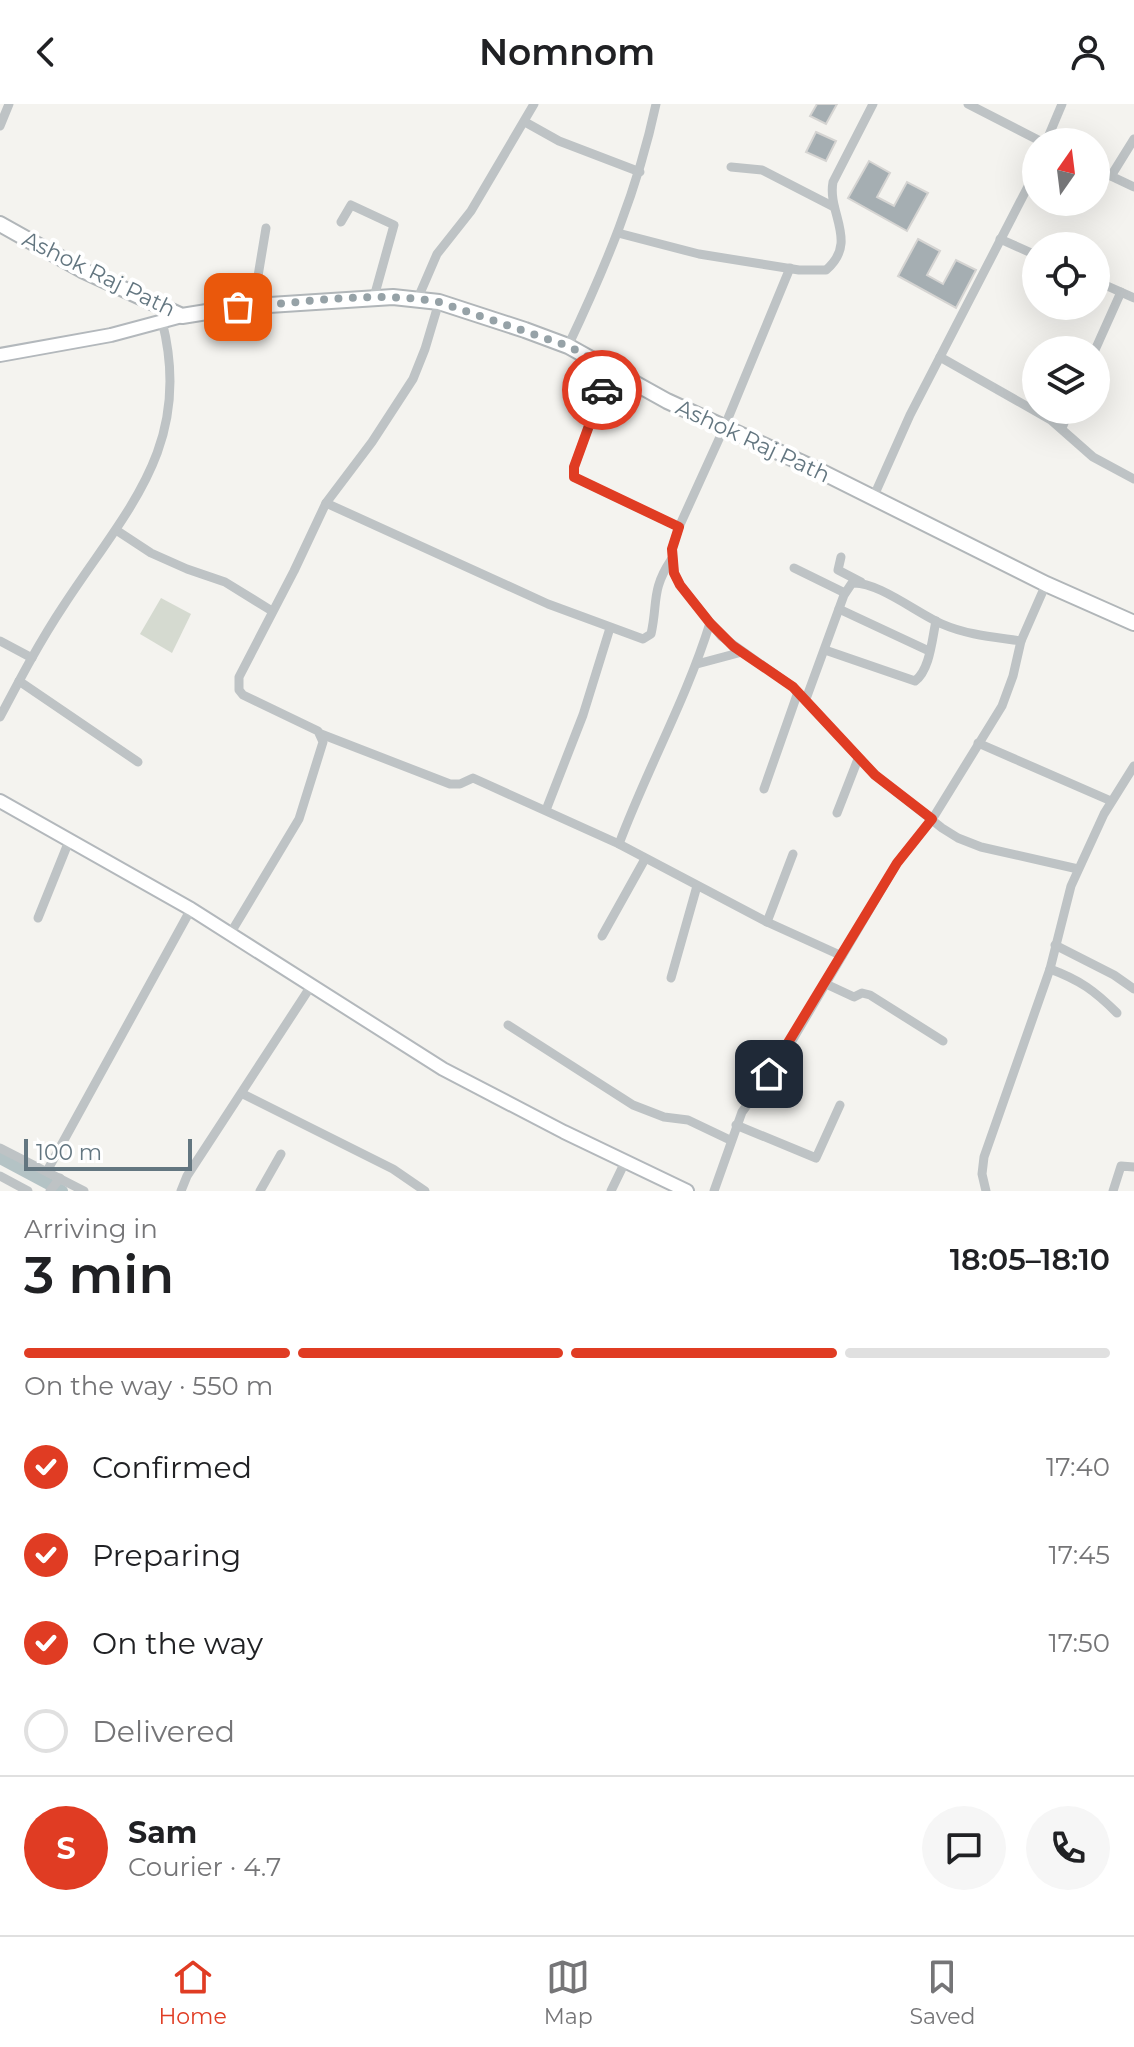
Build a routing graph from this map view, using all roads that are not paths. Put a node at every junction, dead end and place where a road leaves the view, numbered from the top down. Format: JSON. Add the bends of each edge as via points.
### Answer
{"nodes":[{"id":1,"x":9,"y":104,"type":"edge"},
{"id":2,"x":534,"y":104,"type":"edge"},
{"id":3,"x":656,"y":104,"type":"edge"},
{"id":4,"x":873,"y":104,"type":"edge"},
{"id":5,"x":968,"y":104,"type":"edge"},
{"id":6,"x":1062,"y":104,"type":"edge"},
{"id":7,"x":525,"y":122,"type":"junction"},
{"id":8,"x":0,"y":126,"type":"edge"},
{"id":9,"x":1051,"y":128,"type":"edge"},
{"id":10,"x":1022,"y":131,"type":"edge"},
{"id":11,"x":1134,"y":139,"type":"edge"},
{"id":12,"x":731,"y":167,"type":"dead end"},
{"id":13,"x":640,"y":172,"type":"junction"},
{"id":14,"x":1111,"y":176,"type":"joint"},
{"id":15,"x":1134,"y":187,"type":"edge"},
{"id":16,"x":1022,"y":197,"type":"edge"},
{"id":17,"x":834,"y":207,"type":"junction"},
{"id":18,"x":341,"y":222,"type":"dead end"},
{"id":19,"x":0,"y":224,"type":"edge"},
{"id":20,"x":266,"y":228,"type":"dead end"},
{"id":21,"x":618,"y":233,"type":"junction"},
{"id":22,"x":1000,"y":239,"type":"junction"},
{"id":23,"x":1022,"y":249,"type":"edge"},
{"id":24,"x":790,"y":268,"type":"junction"},
{"id":25,"x":1110,"y":287,"type":"edge"},
{"id":26,"x":1121,"y":292,"type":"junction"},
{"id":27,"x":374,"y":297,"type":"junction"},
{"id":28,"x":418,"y":298,"type":"junction"},
{"id":29,"x":1134,"y":298,"type":"edge"},
{"id":30,"x":439,"y":302,"type":"junction"},
{"id":31,"x":253,"y":306,"type":"junction"},
{"id":32,"x":182,"y":316,"type":"junction"},
{"id":33,"x":162,"y":321,"type":"junction"},
{"id":34,"x":1101,"y":336,"type":"edge"},
{"id":35,"x":568,"y":346,"type":"junction"},
{"id":36,"x":0,"y":356,"type":"edge"},
{"id":37,"x":940,"y":357,"type":"junction"},
{"id":38,"x":610,"y":368,"type":"junction"},
{"id":39,"x":1064,"y":424,"type":"edge"},
{"id":40,"x":724,"y":428,"type":"junction"},
{"id":41,"x":1062,"y":428,"type":"junction"},
{"id":42,"x":1134,"y":479,"type":"edge"},
{"id":43,"x":873,"y":498,"type":"junction"},
{"id":44,"x":326,"y":503,"type":"junction"},
{"id":45,"x":679,"y":527,"type":"junction"},
{"id":46,"x":116,"y":530,"type":"junction"},
{"id":47,"x":841,"y":557,"type":"dead end"},
{"id":48,"x":671,"y":560,"type":"junction"},
{"id":49,"x":794,"y":568,"type":"dead end"},
{"id":50,"x":862,"y":582,"type":"junction"},
{"id":51,"x":1046,"y":584,"type":"junction"},
{"id":52,"x":845,"y":593,"type":"junction"},
{"id":53,"x":839,"y":609,"type":"junction"},
{"id":54,"x":272,"y":611,"type":"junction"},
{"id":55,"x":936,"y":621,"type":"junction"},
{"id":56,"x":710,"y":623,"type":"junction"},
{"id":57,"x":1134,"y":623,"type":"edge"},
{"id":58,"x":610,"y":628,"type":"junction"},
{"id":59,"x":0,"y":641,"type":"edge"},
{"id":60,"x":1021,"y":641,"type":"junction"},
{"id":61,"x":825,"y":650,"type":"junction"},
{"id":62,"x":929,"y":651,"type":"junction"},
{"id":63,"x":742,"y":652,"type":"junction"},
{"id":64,"x":32,"y":658,"type":"junction"},
{"id":65,"x":697,"y":664,"type":"junction"},
{"id":66,"x":19,"y":681,"type":"junction"},
{"id":67,"x":802,"y":696,"type":"junction"},
{"id":68,"x":0,"y":717,"type":"edge"},
{"id":69,"x":321,"y":734,"type":"junction"},
{"id":70,"x":978,"y":743,"type":"junction"},
{"id":71,"x":858,"y":759,"type":"junction"},
{"id":72,"x":138,"y":762,"type":"dead end"},
{"id":73,"x":1134,"y":766,"type":"edge"},
{"id":74,"x":764,"y":789,"type":"dead end"},
{"id":75,"x":0,"y":801,"type":"edge"},
{"id":76,"x":1111,"y":801,"type":"junction"},
{"id":77,"x":546,"y":810,"type":"junction"},
{"id":78,"x":837,"y":813,"type":"dead end"},
{"id":79,"x":932,"y":819,"type":"junction"},
{"id":80,"x":69,"y":841,"type":"junction"},
{"id":81,"x":619,"y":844,"type":"junction"},
{"id":82,"x":793,"y":854,"type":"dead end"},
{"id":83,"x":645,"y":859,"type":"junction"},
{"id":84,"x":1078,"y":869,"type":"junction"},
{"id":85,"x":697,"y":886,"type":"junction"},
{"id":86,"x":191,"y":909,"type":"junction"},
{"id":87,"x":38,"y":918,"type":"dead end"},
{"id":88,"x":767,"y":922,"type":"junction"},
{"id":89,"x":230,"y":934,"type":"junction"},
{"id":90,"x":602,"y":936,"type":"dead end"},
{"id":91,"x":1055,"y":945,"type":"junction"},
{"id":92,"x":842,"y":956,"type":"junction"},
{"id":93,"x":1050,"y":969,"type":"junction"},
{"id":94,"x":671,"y":978,"type":"dead end"},
{"id":95,"x":826,"y":984,"type":"junction"},
{"id":96,"x":311,"y":986,"type":"junction"},
{"id":97,"x":1134,"y":989,"type":"edge"},
{"id":98,"x":1117,"y":1013,"type":"dead end"},
{"id":99,"x":508,"y":1025,"type":"dead end"},
{"id":100,"x":943,"y":1041,"type":"dead end"},
{"id":101,"x":243,"y":1094,"type":"junction"},
{"id":102,"x":840,"y":1105,"type":"dead end"},
{"id":103,"x":736,"y":1125,"type":"junction"},
{"id":104,"x":730,"y":1140,"type":"junction"},
{"id":105,"x":0,"y":1148,"type":"edge"},
{"id":106,"x":281,"y":1154,"type":"dead end"},
{"id":107,"x":625,"y":1162,"type":"junction"},
{"id":108,"x":1134,"y":1167,"type":"edge"},
{"id":109,"x":47,"y":1171,"type":"junction"},
{"id":110,"x":0,"y":1176,"type":"edge"},
{"id":111,"x":55,"y":1184,"type":"edge"},
{"id":112,"x":28,"y":1191,"type":"edge"},
{"id":113,"x":84,"y":1191,"type":"edge"},
{"id":114,"x":181,"y":1191,"type":"edge"},
{"id":115,"x":260,"y":1191,"type":"edge"},
{"id":116,"x":425,"y":1191,"type":"edge"},
{"id":117,"x":611,"y":1191,"type":"edge"},
{"id":118,"x":687,"y":1191,"type":"edge"},
{"id":119,"x":714,"y":1191,"type":"edge"},
{"id":120,"x":986,"y":1191,"type":"edge"},
{"id":121,"x":1113,"y":1191,"type":"edge"}],
"edges":[{"from":1,"to":8,"type":"street"},
{"from":2,"to":7,"type":"street"},
{"from":3,"to":13,"type":"street"},
{"from":4,"to":17,"type":"street","via":[[836,172]]},
{"from":5,"to":10,"type":"street"},
{"from":6,"to":9,"type":"street"},
{"from":7,"to":13,"type":"street"},
{"from":7,"to":28,"type":"street","via":[[464,222],[437,254]]},
{"from":11,"to":14,"type":"street"},
{"from":12,"to":17,"type":"street","via":[[762,170]]},
{"from":13,"to":21,"type":"street"},
{"from":14,"to":15,"type":"street"},
{"from":16,"to":22,"type":"street"},
{"from":17,"to":24,"type":"street","via":[[842,239],[830,267]]},
{"from":18,"to":27,"type":"street","via":[[351,205],[394,225]]},
{"from":19,"to":32,"type":"main road","name":"Ashok Raj Path","via":[[82,270]]},
{"from":20,"to":31,"type":"street"},
{"from":21,"to":24,"type":"street","via":[[699,254]]},
{"from":21,"to":35,"type":"street"},
{"from":22,"to":23,"type":"street"},
{"from":22,"to":37,"type":"street"},
{"from":24,"to":40,"type":"street"},
{"from":25,"to":26,"type":"street"},
{"from":26,"to":29,"type":"street"},
{"from":26,"to":34,"type":"street"},
{"from":27,"to":28,"type":"main road","name":"Ashok Raj Path"},
{"from":27,"to":31,"type":"main road","name":"Ashok Raj Path"},
{"from":28,"to":30,"type":"main road","name":"Ashok Raj Path"},
{"from":30,"to":35,"type":"main road","name":"Ashok Raj Path"},
{"from":30,"to":44,"type":"street","via":[[406,393]]},
{"from":31,"to":32,"type":"main road","name":"Ashok Raj Path"},
{"from":32,"to":33,"type":"main road"},
{"from":33,"to":36,"type":"main road"},
{"from":33,"to":46,"type":"street","via":[[171,375],[168,420],[148,476]]},
{"from":35,"to":38,"type":"main road","name":"Ashok Raj Path"},
{"from":37,"to":41,"type":"street"},
{"from":37,"to":43,"type":"street"},
{"from":38,"to":40,"type":"main road","name":"Ashok Raj Path"},
{"from":38,"to":45,"type":"street","via":[[574,477]]},
{"from":39,"to":41,"type":"street"},
{"from":40,"to":43,"type":"main road","name":"Ashok Raj Path"},
{"from":40,"to":45,"type":"street"},
{"from":41,"to":42,"type":"street","via":[[1093,457]]},
{"from":43,"to":51,"type":"main road","name":"Ashok Raj Path"},
{"from":44,"to":54,"type":"street"},
{"from":44,"to":58,"type":"street"},
{"from":45,"to":48,"type":"street"},
{"from":46,"to":54,"type":"street","via":[[151,553],[225,582]]},
{"from":46,"to":64,"type":"street"},
{"from":47,"to":50,"type":"street","via":[[838,570]]},
{"from":48,"to":56,"type":"street","via":[[680,585]]},
{"from":48,"to":58,"type":"street","via":[[659,578],[651,634],[643,639]]},
{"from":49,"to":52,"type":"street"},
{"from":50,"to":52,"type":"street","via":[[852,583]]},
{"from":50,"to":55,"type":"street"},
{"from":51,"to":57,"type":"main road","name":"Ashok Raj Path"},
{"from":51,"to":60,"type":"street"},
{"from":52,"to":53,"type":"street"},
{"from":53,"to":61,"type":"street"},
{"from":53,"to":62,"type":"street"},
{"from":54,"to":69,"type":"street","via":[[239,677],[239,690]]},
{"from":55,"to":60,"type":"street"},
{"from":55,"to":62,"type":"street"},
{"from":56,"to":63,"type":"street"},
{"from":56,"to":65,"type":"street"},
{"from":58,"to":77,"type":"street"},
{"from":59,"to":64,"type":"street"},
{"from":60,"to":70,"type":"street","via":[[1008,692]]},
{"from":61,"to":62,"type":"street","via":[[910,681],[922,676]]},
{"from":61,"to":67,"type":"street"},
{"from":63,"to":65,"type":"street"},
{"from":63,"to":67,"type":"street"},
{"from":64,"to":66,"type":"street"},
{"from":65,"to":81,"type":"street"},
{"from":66,"to":68,"type":"street"},
{"from":66,"to":72,"type":"street"},
{"from":67,"to":71,"type":"street"},
{"from":67,"to":74,"type":"street"},
{"from":69,"to":77,"type":"street","via":[[450,784],[473,778]]},
{"from":69,"to":89,"type":"street","via":[[322,750],[299,819]]},
{"from":70,"to":76,"type":"street"},
{"from":70,"to":79,"type":"street"},
{"from":71,"to":78,"type":"street"},
{"from":71,"to":79,"type":"street"},
{"from":73,"to":76,"type":"street"},
{"from":75,"to":80,"type":"main road"},
{"from":76,"to":84,"type":"street"},
{"from":77,"to":81,"type":"street"},
{"from":79,"to":84,"type":"street","via":[[967,843]]},
{"from":79,"to":92,"type":"street","via":[[897,863]]},
{"from":80,"to":86,"type":"main road"},
{"from":80,"to":87,"type":"street"},
{"from":81,"to":83,"type":"street"},
{"from":82,"to":88,"type":"street"},
{"from":83,"to":85,"type":"street"},
{"from":83,"to":90,"type":"street"},
{"from":84,"to":91,"type":"street"},
{"from":85,"to":88,"type":"street"},
{"from":85,"to":94,"type":"street"},
{"from":86,"to":89,"type":"main road"},
{"from":86,"to":109,"type":"street"},
{"from":88,"to":92,"type":"street"},
{"from":89,"to":96,"type":"main road"},
{"from":91,"to":93,"type":"street"},
{"from":91,"to":97,"type":"street"},
{"from":92,"to":95,"type":"street"},
{"from":93,"to":98,"type":"street","via":[[1093,989]]},
{"from":93,"to":120,"type":"street","via":[[984,1157]]},
{"from":95,"to":100,"type":"street","via":[[854,997],[870,995]]},
{"from":95,"to":103,"type":"street"},
{"from":96,"to":101,"type":"street"},
{"from":96,"to":107,"type":"main road","via":[[443,1069]]},
{"from":99,"to":104,"type":"street","via":[[633,1105],[688,1120]]},
{"from":101,"to":114,"type":"street"},
{"from":101,"to":116,"type":"street","via":[[393,1169]]},
{"from":102,"to":103,"type":"street","via":[[816,1158]]},
{"from":103,"to":104,"type":"street"},
{"from":104,"to":119,"type":"street"},
{"from":105,"to":109,"type":"street"},
{"from":106,"to":115,"type":"street"},
{"from":107,"to":117,"type":"street"},
{"from":107,"to":118,"type":"main road"},
{"from":108,"to":121,"type":"street","via":[[1121,1166]]},
{"from":109,"to":111,"type":"street"},
{"from":110,"to":112,"type":"street"},
{"from":111,"to":113,"type":"street"}]}
